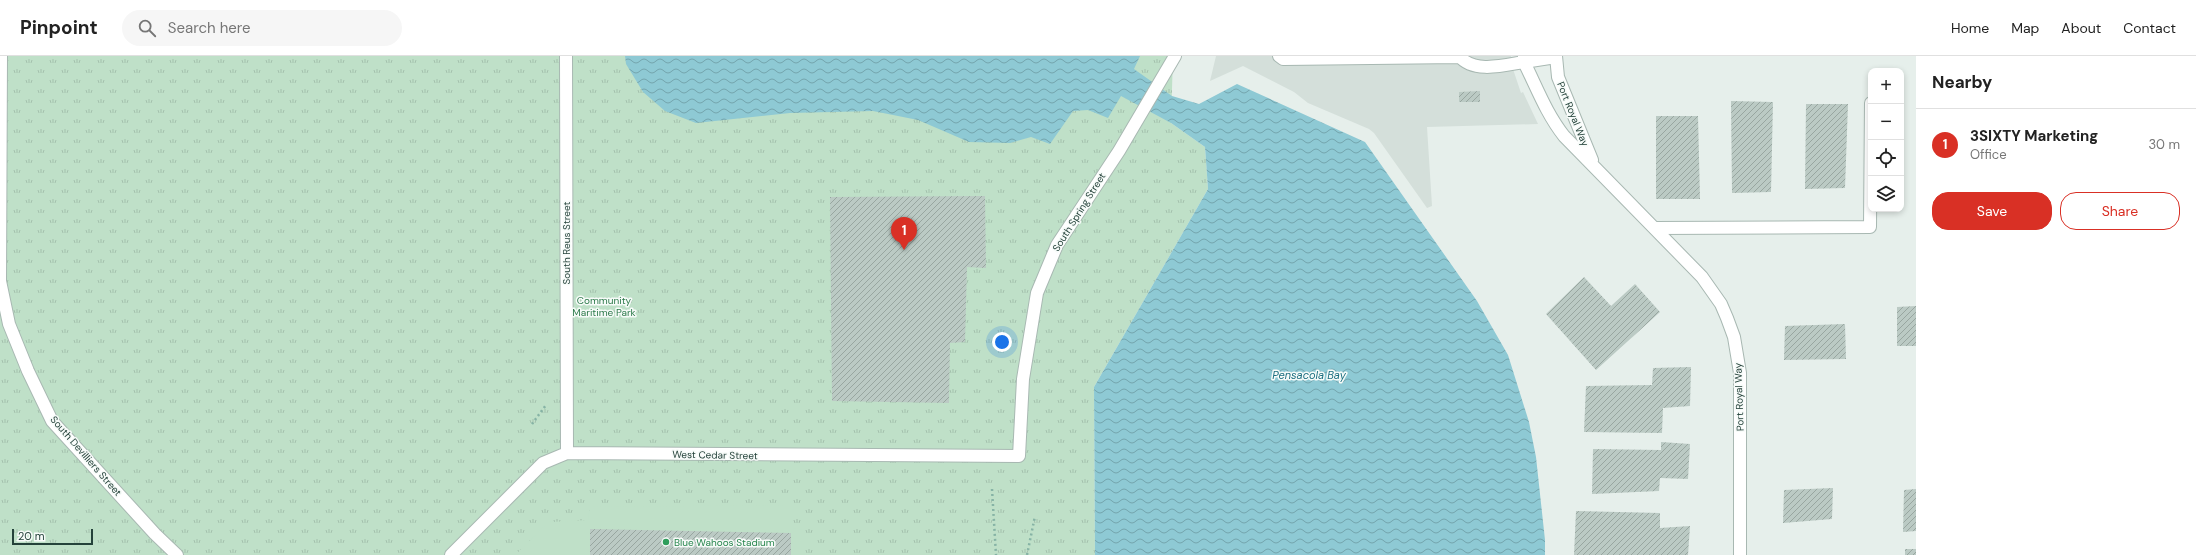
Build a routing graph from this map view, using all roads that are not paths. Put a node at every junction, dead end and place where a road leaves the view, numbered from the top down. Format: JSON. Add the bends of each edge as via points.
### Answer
{"nodes":[{"id":1,"x":1,"y":56,"type":"edge"},
{"id":2,"x":566,"y":56,"type":"edge"},
{"id":3,"x":1175,"y":56,"type":"edge"},
{"id":4,"x":1279,"y":56,"type":"edge"},
{"id":5,"x":1459,"y":57,"type":"edge"},
{"id":6,"x":1556,"y":57,"type":"edge"},
{"id":7,"x":1524,"y":59,"type":"edge"},
{"id":8,"x":0,"y":92,"type":"edge"},
{"id":9,"x":1871,"y":140,"type":"edge"},
{"id":10,"x":1585,"y":153,"type":"junction"},
{"id":11,"x":1655,"y":228,"type":"junction"},
{"id":12,"x":567,"y":453,"type":"junction"},
{"id":13,"x":1020,"y":456,"type":"joint"},
{"id":14,"x":177,"y":555,"type":"edge"},
{"id":15,"x":450,"y":555,"type":"edge"},
{"id":16,"x":1740,"y":555,"type":"edge"}],
"edges":[{"from":1,"to":8,"type":"street","name":"South Devilliers Street"},
{"from":2,"to":12,"type":"street","name":"South Reus Street"},
{"from":3,"to":13,"type":"street","name":"South Spring Street","via":[[1119,151],[1057,245],[1037,293],[1023,380]]},
{"from":4,"to":5,"type":"street"},
{"from":5,"to":7,"type":"street","via":[[1473,64],[1491,68]]},
{"from":6,"to":7,"type":"street"},
{"from":6,"to":10,"type":"street","name":"Port Royal Way","via":[[1558,76]]},
{"from":7,"to":10,"type":"street","name":"Port Royal Way","via":[[1551,118],[1564,136]]},
{"from":8,"to":14,"type":"street","name":"South Devilliers Street","via":[[0,281],[9,324],[52,421]]},
{"from":9,"to":11,"type":"street","via":[[1870,227]]},
{"from":10,"to":11,"type":"street","name":"Port Royal Way","via":[[1598,170]]},
{"from":11,"to":16,"type":"street","name":"Port Royal Way","via":[[1711,289],[1734,337],[1740,373]]},
{"from":12,"to":13,"type":"street","name":"West Cedar Street"},
{"from":12,"to":15,"type":"street","name":"West Cedar Street","via":[[543,463]]}]}
